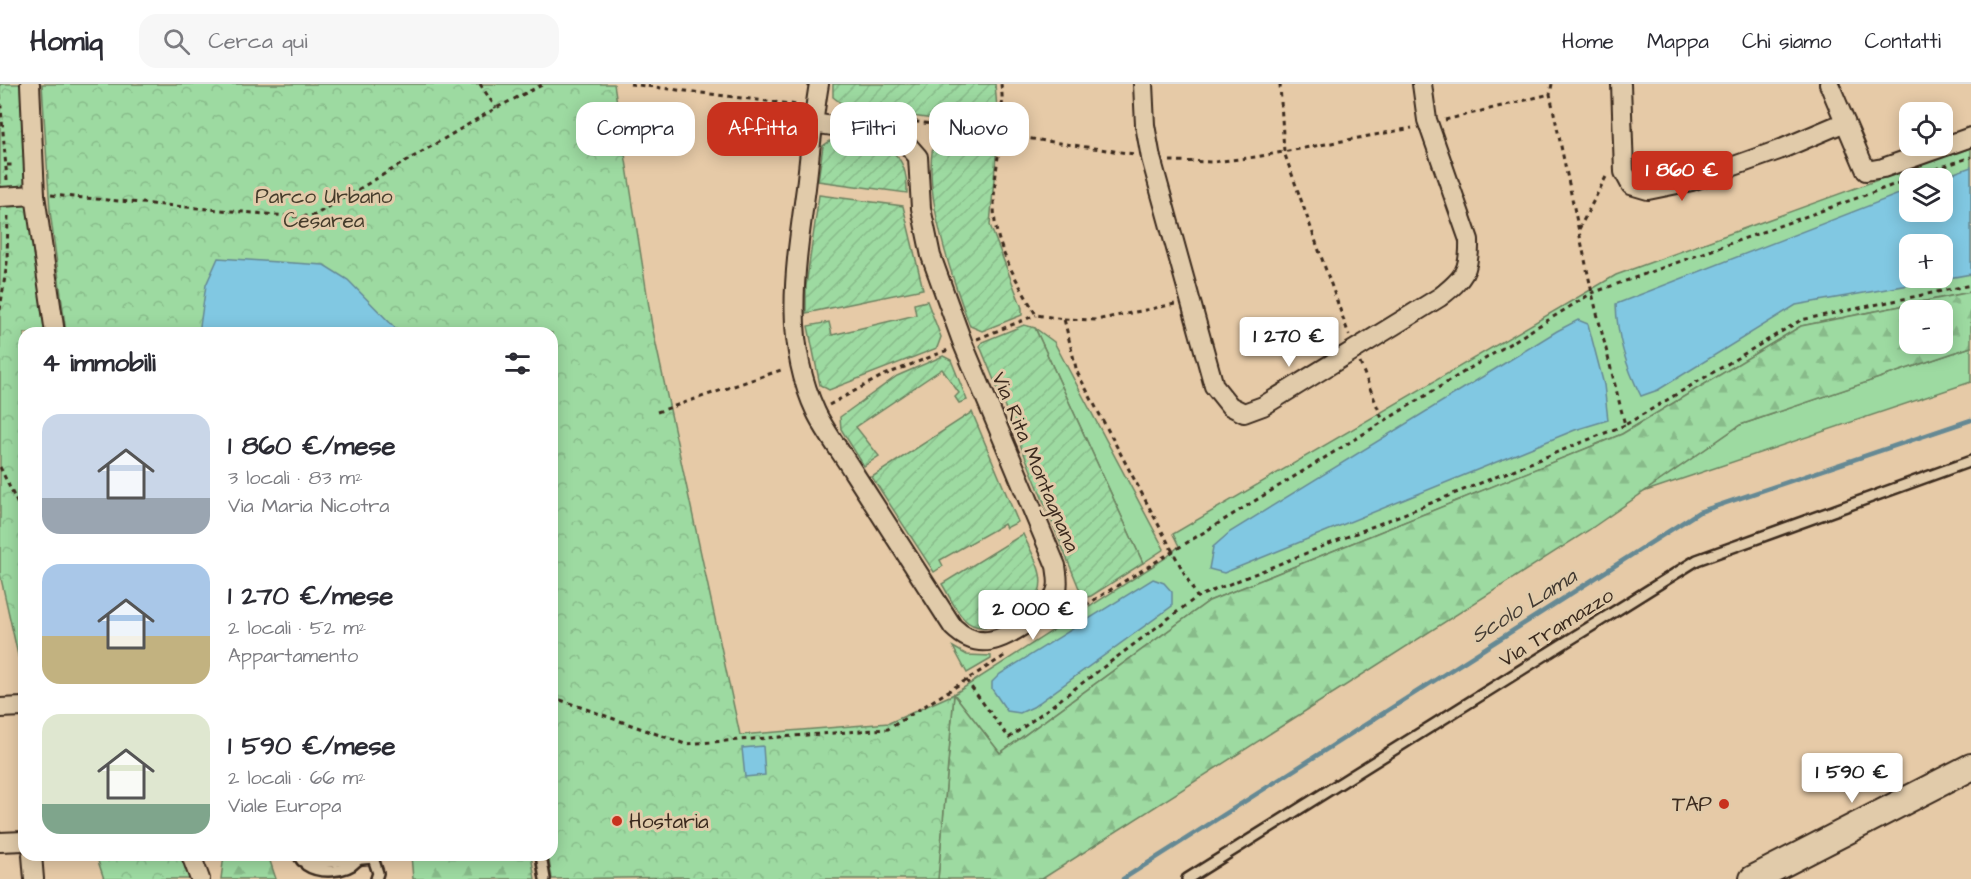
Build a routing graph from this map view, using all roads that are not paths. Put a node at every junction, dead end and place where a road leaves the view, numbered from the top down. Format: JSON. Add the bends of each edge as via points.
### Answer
{"nodes":[{"id":1,"x":30,"y":84,"type":"edge"},
{"id":2,"x":819,"y":84,"type":"edge"},
{"id":3,"x":1143,"y":84,"type":"edge"},
{"id":4,"x":1422,"y":84,"type":"edge"},
{"id":5,"x":1621,"y":84,"type":"edge"},
{"id":6,"x":1829,"y":84,"type":"edge"},
{"id":7,"x":816,"y":102,"type":"edge"},
{"id":8,"x":1845,"y":122,"type":"junction"},
{"id":9,"x":813,"y":123,"type":"joint"},
{"id":10,"x":1971,"y":136,"type":"edge"},
{"id":11,"x":42,"y":190,"type":"junction"},
{"id":12,"x":0,"y":197,"type":"edge"},
{"id":13,"x":54,"y":327,"type":"edge"},
{"id":14,"x":1971,"y":461,"type":"edge"},
{"id":15,"x":18,"y":707,"type":"edge"},
{"id":16,"x":0,"y":708,"type":"edge"},
{"id":17,"x":1971,"y":767,"type":"edge"},
{"id":18,"x":18,"y":841,"type":"edge"},
{"id":19,"x":0,"y":842,"type":"edge"},
{"id":20,"x":32,"y":861,"type":"edge"},
{"id":21,"x":193,"y":861,"type":"edge"},
{"id":22,"x":303,"y":861,"type":"edge"},
{"id":23,"x":305,"y":861,"type":"edge"},
{"id":24,"x":345,"y":861,"type":"edge"},
{"id":25,"x":356,"y":861,"type":"edge"},
{"id":26,"x":375,"y":861,"type":"edge"},
{"id":27,"x":542,"y":861,"type":"edge"},
{"id":28,"x":312,"y":869,"type":"junction"},
{"id":29,"x":34,"y":879,"type":"edge"},
{"id":30,"x":200,"y":879,"type":"edge"},
{"id":31,"x":309,"y":879,"type":"edge"},
{"id":32,"x":376,"y":879,"type":"edge"},
{"id":33,"x":545,"y":879,"type":"edge"},
{"id":34,"x":1187,"y":879,"type":"edge"},
{"id":35,"x":1753,"y":879,"type":"edge"}],
"edges":[{"from":1,"to":11,"type":"street","via":[[33,164]]},
{"from":2,"to":7,"type":"street","name":"Via Rita Montagnana"},
{"from":3,"to":4,"type":"street","via":[[1151,158],[1214,386],[1230,406],[1244,413],[1263,406],[1461,280],[1469,260],[1468,240],[1429,124]]},
{"from":5,"to":8,"type":"street","via":[[1624,172],[1631,185],[1648,190],[1692,181]]},
{"from":6,"to":8,"type":"street"},
{"from":8,"to":10,"type":"street","via":[[1866,171]]},
{"from":9,"to":9,"type":"street","name":"Via Rita Montagnana","via":[[793,315],[801,367],[816,412],[953,627],[963,637],[978,641],[1005,637],[1042,614],[1049,605],[1058,589],[1056,566],[963,344],[931,256],[921,208],[918,157],[904,141],[891,135]]},
{"from":11,"to":12,"type":"street"},
{"from":11,"to":13,"type":"street"},
{"from":14,"to":34,"type":"lane","name":"Via Tramazzo","via":[[1697,560]]},
{"from":15,"to":16,"type":"street"},
{"from":17,"to":35,"type":"main road"},
{"from":18,"to":19,"type":"street"},
{"from":20,"to":29,"type":"street"},
{"from":21,"to":30,"type":"street"},
{"from":22,"to":28,"type":"lane"},
{"from":23,"to":24,"type":"lane"},
{"from":25,"to":28,"type":"lane","via":[[347,868]]},
{"from":26,"to":32,"type":"lane"},
{"from":27,"to":33,"type":"lane"},
{"from":28,"to":31,"type":"lane"}]}
